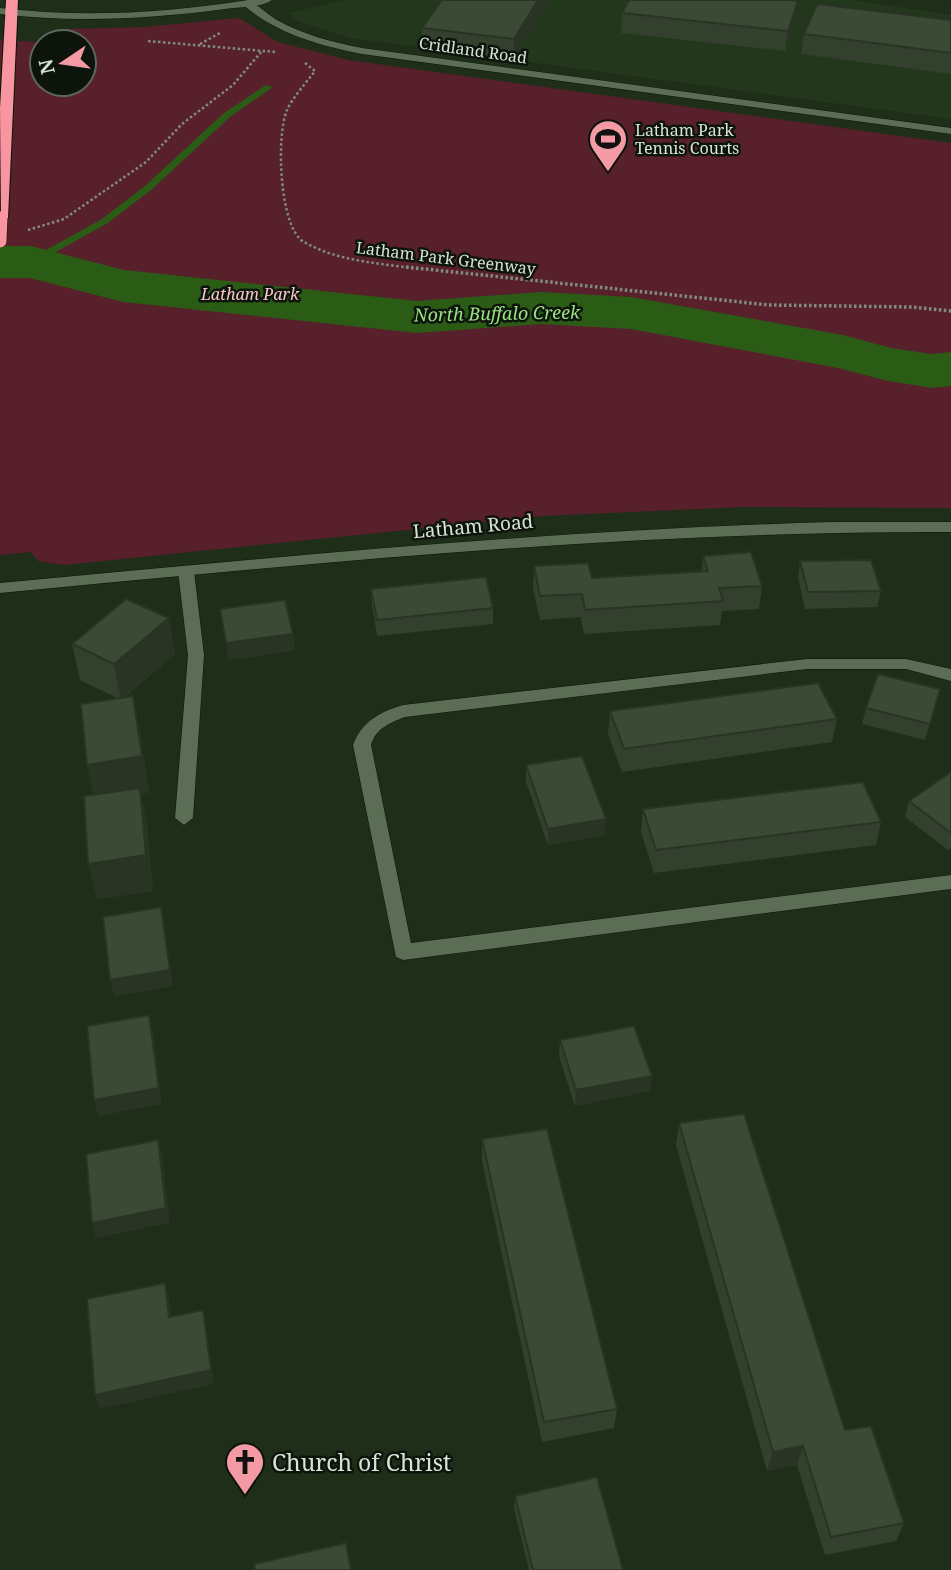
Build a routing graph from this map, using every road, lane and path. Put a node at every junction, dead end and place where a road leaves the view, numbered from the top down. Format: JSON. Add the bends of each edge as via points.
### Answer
{"nodes":[{"id":1,"x":267,"y":0,"type":"edge"},
{"id":2,"x":247,"y":4,"type":"junction"},
{"id":3,"x":8,"y":8,"type":"edge"},
{"id":4,"x":286,"y":54,"type":"dead end"},
{"id":5,"x":298,"y":56,"type":"dead end"},
{"id":6,"x":951,"y":131,"type":"edge"},
{"id":7,"x":1,"y":218,"type":"edge"},
{"id":8,"x":20,"y":231,"type":"dead end"},
{"id":9,"x":0,"y":241,"type":"edge"},
{"id":10,"x":951,"y":312,"type":"edge"},
{"id":11,"x":951,"y":527,"type":"edge"},
{"id":12,"x":187,"y":571,"type":"junction"},
{"id":13,"x":0,"y":588,"type":"edge"},
{"id":14,"x":951,"y":675,"type":"edge"},
{"id":15,"x":184,"y":818,"type":"dead end"},
{"id":16,"x":951,"y":883,"type":"edge"}],
"edges":[{"from":1,"to":2,"type":"street"},
{"from":2,"to":3,"type":"street","via":[[79,15]]},
{"from":2,"to":6,"type":"street","name":"Cridland Road","via":[[284,28],[362,51]]},
{"from":3,"to":7,"type":"highway"},
{"from":4,"to":8,"type":"path","via":[[263,50],[233,85],[182,124],[146,162],[64,219]]},
{"from":5,"to":10,"type":"path","name":"Latham Park Greenway","via":[[315,71],[287,110],[281,142],[286,216],[301,241],[339,257],[448,274],[769,305]]},
{"from":7,"to":9,"type":"highway","bridge":true},
{"from":11,"to":12,"type":"street","name":"Latham Road","via":[[679,530]]},
{"from":12,"to":13,"type":"street","name":"Latham Road"},
{"from":12,"to":15,"type":"street","via":[[196,654]]},
{"from":14,"to":16,"type":"street","via":[[906,664],[807,664],[403,711],[381,719],[365,733],[362,745],[403,952]]}]}
